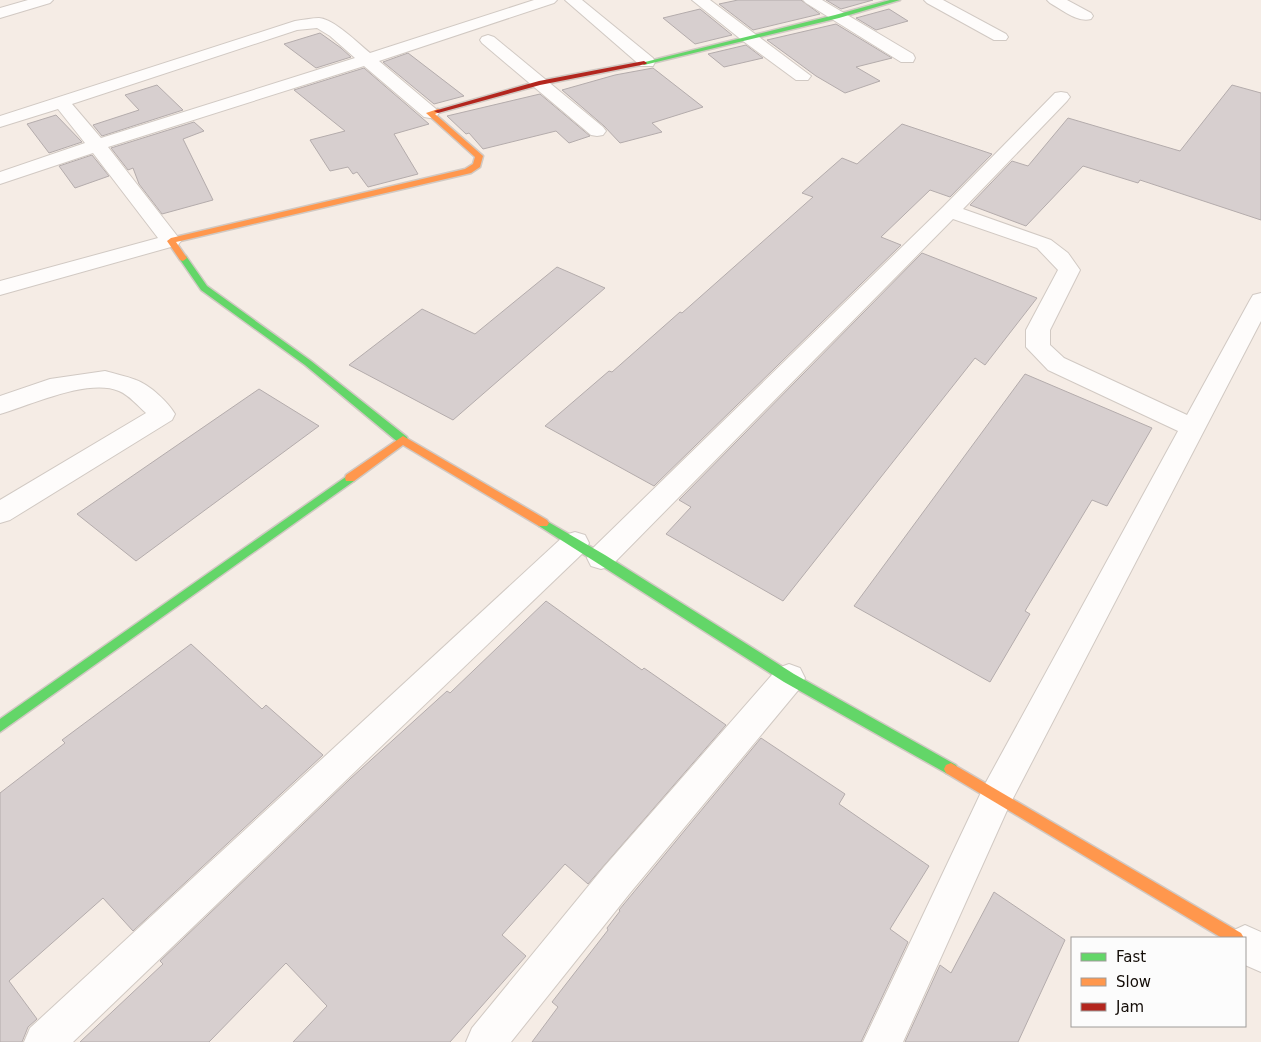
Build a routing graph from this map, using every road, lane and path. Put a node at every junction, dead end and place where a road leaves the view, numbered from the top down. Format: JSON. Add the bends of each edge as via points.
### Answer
{"nodes":[{"id":1,"x":44,"y":0,"type":"edge"},
{"id":2,"x":549,"y":0,"type":"edge"},
{"id":3,"x":700,"y":0,"type":"edge"},
{"id":4,"x":811,"y":0,"type":"edge"},
{"id":5,"x":897,"y":0,"type":"edge"},
{"id":6,"x":932,"y":0,"type":"edge"},
{"id":7,"x":1055,"y":0,"type":"edge"},
{"id":8,"x":583,"y":3,"type":"edge"},
{"id":9,"x":0,"y":14,"type":"edge"},
{"id":10,"x":1085,"y":16,"type":"dead end"},
{"id":11,"x":838,"y":17,"type":"junction"},
{"id":12,"x":749,"y":38,"type":"junction"},
{"id":13,"x":1000,"y":38,"type":"dead end"},
{"id":14,"x":488,"y":40,"type":"dead end"},
{"id":15,"x":368,"y":58,"type":"junction"},
{"id":16,"x":906,"y":58,"type":"dead end"},
{"id":17,"x":647,"y":62,"type":"junction"},
{"id":18,"x":802,"y":76,"type":"dead end"},
{"id":19,"x":539,"y":84,"type":"junction"},
{"id":20,"x":1061,"y":97,"type":"dead end"},
{"id":21,"x":61,"y":102,"type":"junction"},
{"id":22,"x":430,"y":112,"type":"junction"},
{"id":23,"x":0,"y":122,"type":"edge"},
{"id":24,"x":598,"y":131,"type":"dead end"},
{"id":25,"x":96,"y":144,"type":"junction"},
{"id":26,"x":0,"y":178,"type":"edge"},
{"id":27,"x":950,"y":211,"type":"junction"},
{"id":28,"x":177,"y":249,"type":"junction"},
{"id":29,"x":0,"y":288,"type":"edge"},
{"id":30,"x":1261,"y":300,"type":"edge"},
{"id":31,"x":0,"y":406,"type":"edge"},
{"id":32,"x":1193,"y":428,"type":"junction"},
{"id":33,"x":403,"y":440,"type":"junction"},
{"id":34,"x":0,"y":513,"type":"edge"},
{"id":35,"x":588,"y":550,"type":"junction"},
{"id":36,"x":788,"y":678,"type":"junction"},
{"id":37,"x":0,"y":726,"type":"edge"},
{"id":38,"x":997,"y":795,"type":"junction"},
{"id":39,"x":1234,"y":937,"type":"edge"},
{"id":40,"x":1246,"y":945,"type":"edge"},
{"id":41,"x":1261,"y":953,"type":"edge"},
{"id":42,"x":44,"y":1042,"type":"edge"},
{"id":43,"x":486,"y":1042,"type":"edge"},
{"id":44,"x":883,"y":1042,"type":"edge"}],
"edges":[{"from":1,"to":9,"type":"street"},
{"from":2,"to":15,"type":"street","via":[[439,38]]},
{"from":3,"to":12,"type":"street"},
{"from":4,"to":11,"type":"street"},
{"from":5,"to":11,"type":"street"},
{"from":6,"to":13,"type":"street"},
{"from":7,"to":10,"type":"street"},
{"from":8,"to":17,"type":"street"},
{"from":11,"to":12,"type":"street"},
{"from":11,"to":16,"type":"street"},
{"from":12,"to":17,"type":"street"},
{"from":12,"to":18,"type":"street"},
{"from":14,"to":19,"type":"street"},
{"from":15,"to":21,"type":"street","via":[[320,22],[295,26]]},
{"from":15,"to":22,"type":"street"},
{"from":15,"to":25,"type":"street"},
{"from":17,"to":19,"type":"street"},
{"from":19,"to":22,"type":"street"},
{"from":19,"to":24,"type":"street"},
{"from":20,"to":27,"type":"street"},
{"from":21,"to":23,"type":"street"},
{"from":21,"to":25,"type":"street"},
{"from":22,"to":28,"type":"street","via":[[479,156],[477,165],[468,171]]},
{"from":25,"to":26,"type":"street"},
{"from":25,"to":28,"type":"street"},
{"from":27,"to":32,"type":"street","via":[[1044,244],[1069,270],[1038,330],[1038,347],[1056,364]]},
{"from":27,"to":35,"type":"street"},
{"from":28,"to":29,"type":"street"},
{"from":28,"to":33,"type":"street","via":[[204,288],[308,363]]},
{"from":30,"to":32,"type":"street"},
{"from":31,"to":34,"type":"street","via":[[50,387],[105,378],[129,386],[163,414]]},
{"from":32,"to":38,"type":"street"},
{"from":33,"to":35,"type":"street"},
{"from":33,"to":37,"type":"street"},
{"from":35,"to":36,"type":"street"},
{"from":35,"to":42,"type":"street"},
{"from":36,"to":38,"type":"street"},
{"from":36,"to":43,"type":"street","via":[[617,880]]},
{"from":38,"to":39,"type":"street"},
{"from":38,"to":44,"type":"street"},
{"from":40,"to":41,"type":"street"}]}
